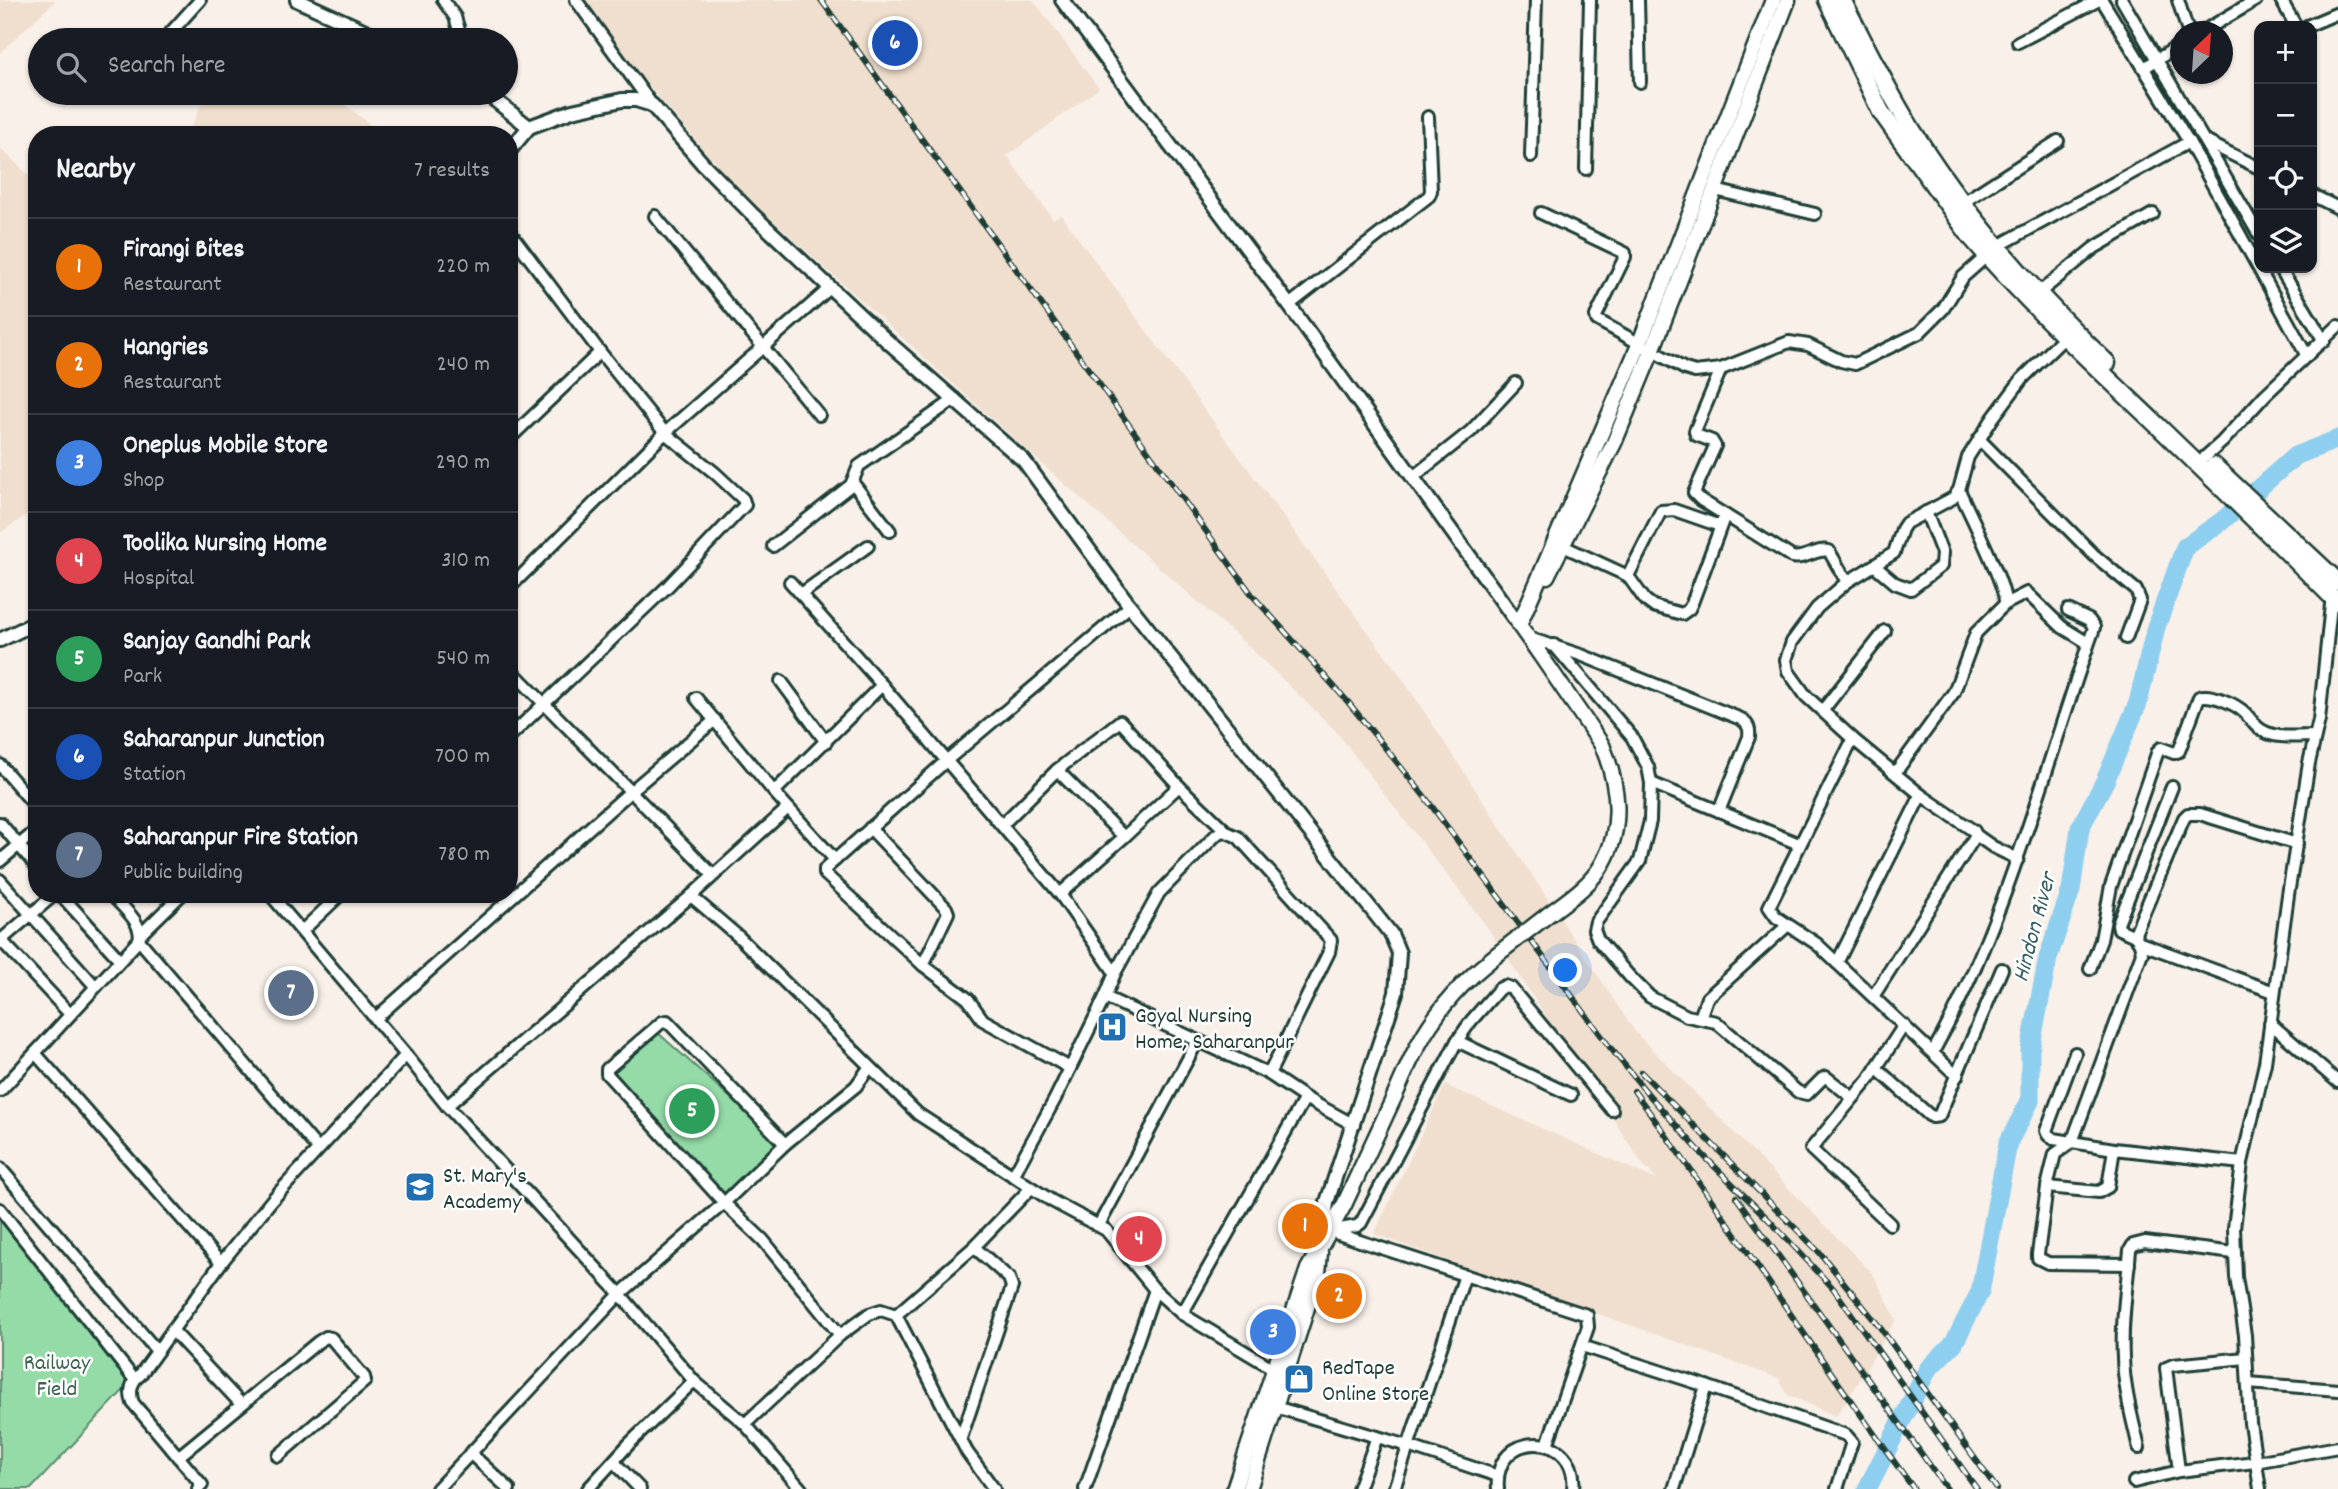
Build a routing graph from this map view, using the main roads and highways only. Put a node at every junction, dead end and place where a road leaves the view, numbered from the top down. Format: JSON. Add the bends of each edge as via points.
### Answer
{"nodes":[{"id":1,"x":1773,"y":0,"type":"edge"},
{"id":2,"x":1787,"y":0,"type":"edge"},
{"id":3,"x":1827,"y":0,"type":"edge"},
{"id":4,"x":1842,"y":0,"type":"edge"},
{"id":5,"x":1992,"y":251,"type":"junction"},
{"id":6,"x":1646,"y":348,"type":"junction"},
{"id":7,"x":2099,"y":363,"type":"junction"},
{"id":8,"x":2336,"y":590,"type":"edge"},
{"id":9,"x":1535,"y":591,"type":"junction"},
{"id":10,"x":1280,"y":1372,"type":"junction"},
{"id":11,"x":1234,"y":1489,"type":"edge"},
{"id":12,"x":1249,"y":1489,"type":"edge"}],
"edges":[{"from":1,"to":6,"type":"main road"},
{"from":2,"to":6,"type":"main road","via":[[1715,190]]},
{"from":3,"to":5,"type":"main road","via":[[1881,112]]},
{"from":4,"to":5,"type":"main road","via":[[1915,135]]},
{"from":5,"to":7,"type":"main road","via":[[2040,292]]},
{"from":5,"to":7,"type":"main road","via":[[2064,338]]},
{"from":6,"to":9,"type":"main road","via":[[1601,437]]},
{"from":6,"to":9,"type":"main road","via":[[1614,443],[1553,567]]},
{"from":7,"to":8,"type":"main road"},
{"from":9,"to":10,"type":"main road","bridge":true,"via":[[1519,625],[1597,737],[1614,776],[1617,811],[1604,863],[1580,890],[1471,976],[1435,1017],[1320,1251],[1318,1273]]},
{"from":10,"to":11,"type":"main road"},
{"from":10,"to":12,"type":"main road","via":[[1275,1407]]}]}
